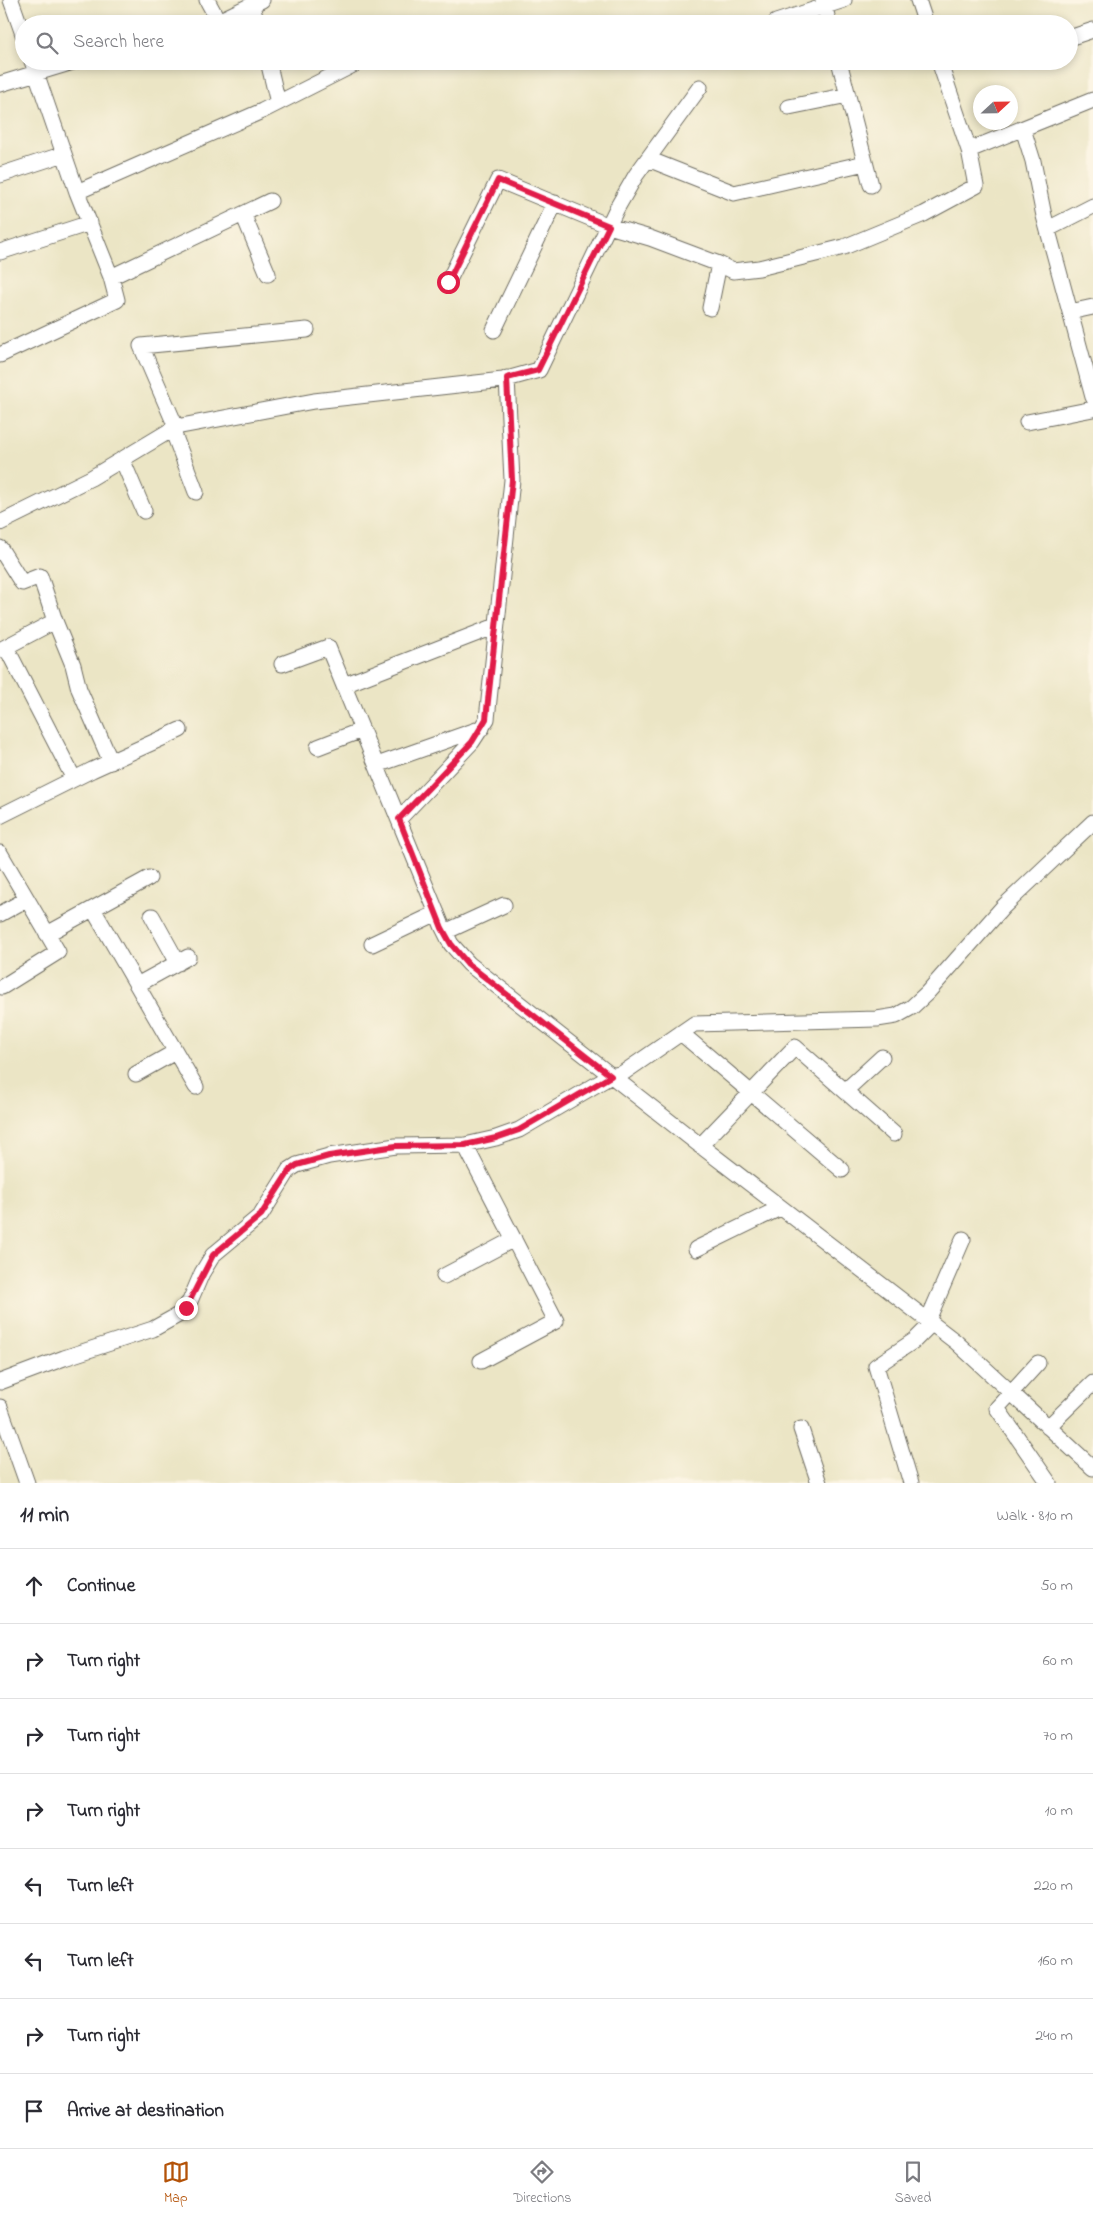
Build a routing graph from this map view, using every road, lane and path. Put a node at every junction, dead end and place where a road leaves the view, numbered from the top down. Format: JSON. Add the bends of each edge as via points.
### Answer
{"nodes":[{"id":1,"x":11,"y":0,"type":"edge"},
{"id":2,"x":207,"y":0,"type":"edge"},
{"id":3,"x":844,"y":0,"type":"edge"},
{"id":4,"x":918,"y":0,"type":"edge"},
{"id":5,"x":257,"y":3,"type":"edge"},
{"id":6,"x":824,"y":3,"type":"edge"},
{"id":7,"x":16,"y":15,"type":"edge"},
{"id":8,"x":212,"y":15,"type":"edge"},
{"id":9,"x":232,"y":15,"type":"edge"},
{"id":10,"x":794,"y":15,"type":"edge"},
{"id":11,"x":923,"y":15,"type":"edge"},
{"id":12,"x":1093,"y":30,"type":"edge"},
{"id":13,"x":1078,"y":35,"type":"edge"},
{"id":14,"x":28,"y":70,"type":"edge"},
{"id":15,"x":35,"y":70,"type":"edge"},
{"id":16,"x":270,"y":70,"type":"edge"},
{"id":17,"x":343,"y":70,"type":"edge"},
{"id":18,"x":841,"y":70,"type":"edge"},
{"id":19,"x":942,"y":70,"type":"edge"},
{"id":20,"x":0,"y":84,"type":"edge"},
{"id":21,"x":700,"y":88,"type":"dead end"},
{"id":22,"x":848,"y":95,"type":"junction"},
{"id":23,"x":1093,"y":100,"type":"edge"},
{"id":24,"x":278,"y":103,"type":"junction"},
{"id":25,"x":789,"y":107,"type":"dead end"},
{"id":26,"x":1022,"y":129,"type":"junction"},
{"id":27,"x":969,"y":150,"type":"junction"},
{"id":28,"x":64,"y":154,"type":"junction"},
{"id":29,"x":648,"y":159,"type":"junction"},
{"id":30,"x":865,"y":163,"type":"junction"},
{"id":31,"x":0,"y":175,"type":"edge"},
{"id":32,"x":871,"y":185,"type":"dead end"},
{"id":33,"x":77,"y":192,"type":"junction"},
{"id":34,"x":270,"y":201,"type":"dead end"},
{"id":35,"x":555,"y":203,"type":"junction"},
{"id":36,"x":1093,"y":206,"type":"edge"},
{"id":37,"x":243,"y":214,"type":"junction"},
{"id":38,"x":90,"y":223,"type":"junction"},
{"id":39,"x":609,"y":226,"type":"junction"},
{"id":40,"x":1048,"y":229,"type":"junction"},
{"id":41,"x":0,"y":252,"type":"edge"},
{"id":42,"x":719,"y":264,"type":"junction"},
{"id":43,"x":268,"y":274,"type":"dead end"},
{"id":44,"x":111,"y":277,"type":"junction"},
{"id":45,"x":448,"y":282,"type":"dead end"},
{"id":46,"x":1093,"y":307,"type":"edge"},
{"id":47,"x":710,"y":308,"type":"dead end"},
{"id":48,"x":1070,"y":312,"type":"junction"},
{"id":49,"x":307,"y":330,"type":"dead end"},
{"id":50,"x":494,"y":330,"type":"dead end"},
{"id":51,"x":0,"y":355,"type":"edge"},
{"id":52,"x":507,"y":378,"type":"junction"},
{"id":53,"x":1093,"y":396,"type":"edge"},
{"id":54,"x":1093,"y":409,"type":"edge"},
{"id":55,"x":1027,"y":422,"type":"dead end"},
{"id":56,"x":174,"y":428,"type":"junction"},
{"id":57,"x":122,"y":459,"type":"junction"},
{"id":58,"x":196,"y":492,"type":"dead end"},
{"id":59,"x":144,"y":511,"type":"dead end"},
{"id":60,"x":0,"y":522,"type":"edge"},
{"id":61,"x":0,"y":548,"type":"edge"},
{"id":62,"x":55,"y":621,"type":"junction"},
{"id":63,"x":496,"y":626,"type":"junction"},
{"id":64,"x":3,"y":649,"type":"edge"},
{"id":65,"x":282,"y":664,"type":"dead end"},
{"id":66,"x":344,"y":685,"type":"junction"},
{"id":67,"x":482,"y":728,"type":"junction"},
{"id":68,"x":180,"y":730,"type":"dead end"},
{"id":69,"x":362,"y":730,"type":"junction"},
{"id":70,"x":318,"y":747,"type":"dead end"},
{"id":71,"x":111,"y":762,"type":"junction"},
{"id":72,"x":377,"y":766,"type":"junction"},
{"id":73,"x":74,"y":780,"type":"junction"},
{"id":74,"x":0,"y":816,"type":"edge"},
{"id":75,"x":399,"y":819,"type":"junction"},
{"id":76,"x":1093,"y":822,"type":"edge"},
{"id":77,"x":0,"y":853,"type":"edge"},
{"id":78,"x":149,"y":878,"type":"dead end"},
{"id":79,"x":27,"y":900,"type":"junction"},
{"id":80,"x":504,"y":905,"type":"dead end"},
{"id":81,"x":93,"y":909,"type":"junction"},
{"id":82,"x":437,"y":913,"type":"junction"},
{"id":83,"x":0,"y":914,"type":"edge"},
{"id":84,"x":152,"y":916,"type":"dead end"},
{"id":85,"x":445,"y":932,"type":"junction"},
{"id":86,"x":47,"y":934,"type":"junction"},
{"id":87,"x":372,"y":944,"type":"dead end"},
{"id":88,"x":137,"y":985,"type":"junction"},
{"id":89,"x":2,"y":987,"type":"dead end"},
{"id":90,"x":681,"y":1033,"type":"junction"},
{"id":91,"x":175,"y":1052,"type":"junction"},
{"id":92,"x":882,"y":1057,"type":"dead end"},
{"id":93,"x":136,"y":1074,"type":"dead end"},
{"id":94,"x":611,"y":1076,"type":"junction"},
{"id":95,"x":196,"y":1087,"type":"dead end"},
{"id":96,"x":845,"y":1091,"type":"junction"},
{"id":97,"x":751,"y":1093,"type":"junction"},
{"id":98,"x":894,"y":1134,"type":"dead end"},
{"id":99,"x":465,"y":1145,"type":"junction"},
{"id":100,"x":700,"y":1146,"type":"junction"},
{"id":101,"x":842,"y":1170,"type":"dead end"},
{"id":102,"x":780,"y":1208,"type":"junction"},
{"id":103,"x":514,"y":1239,"type":"junction"},
{"id":104,"x":963,"y":1239,"type":"dead end"},
{"id":105,"x":696,"y":1248,"type":"dead end"},
{"id":106,"x":444,"y":1276,"type":"dead end"},
{"id":107,"x":930,"y":1322,"type":"junction"},
{"id":108,"x":481,"y":1361,"type":"dead end"},
{"id":109,"x":1038,"y":1363,"type":"dead end"},
{"id":110,"x":0,"y":1382,"type":"edge"},
{"id":111,"x":1093,"y":1383,"type":"edge"},
{"id":112,"x":1011,"y":1393,"type":"junction"},
{"id":113,"x":0,"y":1407,"type":"edge"},
{"id":114,"x":1048,"y":1427,"type":"junction"},
{"id":115,"x":801,"y":1429,"type":"dead end"},
{"id":116,"x":1093,"y":1468,"type":"edge"},
{"id":117,"x":27,"y":1483,"type":"edge"},
{"id":118,"x":819,"y":1483,"type":"edge"},
{"id":119,"x":911,"y":1483,"type":"edge"},
{"id":120,"x":1049,"y":1483,"type":"edge"}],
"edges":[{"from":1,"to":7,"type":"street"},
{"from":2,"to":8,"type":"street"},
{"from":3,"to":6,"type":"street"},
{"from":4,"to":11,"type":"street"},
{"from":5,"to":9,"type":"street"},
{"from":6,"to":10,"type":"street"},
{"from":12,"to":13,"type":"street"},
{"from":14,"to":20,"type":"street"},
{"from":15,"to":28,"type":"street"},
{"from":16,"to":24,"type":"street"},
{"from":17,"to":24,"type":"street"},
{"from":18,"to":22,"type":"street"},
{"from":19,"to":27,"type":"street"},
{"from":21,"to":29,"type":"street"},
{"from":22,"to":25,"type":"street"},
{"from":22,"to":30,"type":"street"},
{"from":23,"to":26,"type":"street"},
{"from":24,"to":33,"type":"street"},
{"from":26,"to":27,"type":"street"},
{"from":26,"to":40,"type":"street","via":[[1033,161]]},
{"from":27,"to":42,"type":"street","via":[[976,186],[924,214],[844,248],[733,271]]},
{"from":28,"to":31,"type":"street"},
{"from":28,"to":33,"type":"street"},
{"from":29,"to":30,"type":"street","via":[[734,193]]},
{"from":29,"to":39,"type":"street","via":[[626,191]]},
{"from":30,"to":32,"type":"street"},
{"from":33,"to":38,"type":"street"},
{"from":34,"to":37,"type":"street"},
{"from":35,"to":39,"type":"street"},
{"from":35,"to":45,"type":"street","via":[[498,180]]},
{"from":35,"to":50,"type":"street"},
{"from":36,"to":40,"type":"street"},
{"from":37,"to":43,"type":"street"},
{"from":37,"to":44,"type":"street"},
{"from":38,"to":41,"type":"street"},
{"from":38,"to":44,"type":"street"},
{"from":39,"to":42,"type":"street"},
{"from":39,"to":52,"type":"street","via":[[538,370]]},
{"from":40,"to":48,"type":"street"},
{"from":42,"to":47,"type":"street"},
{"from":44,"to":51,"type":"street","via":[[117,300]]},
{"from":46,"to":48,"type":"street"},
{"from":48,"to":53,"type":"street"},
{"from":49,"to":56,"type":"street","via":[[141,346]]},
{"from":52,"to":56,"type":"street","via":[[314,401]]},
{"from":52,"to":63,"type":"street","via":[[512,480]]},
{"from":54,"to":55,"type":"street"},
{"from":56,"to":57,"type":"street"},
{"from":56,"to":58,"type":"street"},
{"from":57,"to":59,"type":"street"},
{"from":57,"to":60,"type":"street","via":[[91,478]]},
{"from":61,"to":62,"type":"street","via":[[22,583],[40,576]]},
{"from":62,"to":64,"type":"street"},
{"from":62,"to":71,"type":"street","via":[[79,689]]},
{"from":63,"to":66,"type":"street"},
{"from":63,"to":67,"type":"street","via":[[486,719]]},
{"from":64,"to":73,"type":"street"},
{"from":65,"to":66,"type":"street","via":[[328,647]]},
{"from":66,"to":69,"type":"street"},
{"from":67,"to":72,"type":"street"},
{"from":67,"to":75,"type":"street"},
{"from":68,"to":71,"type":"street"},
{"from":69,"to":70,"type":"street"},
{"from":69,"to":72,"type":"street"},
{"from":71,"to":73,"type":"street"},
{"from":72,"to":75,"type":"street"},
{"from":73,"to":74,"type":"street"},
{"from":75,"to":82,"type":"street"},
{"from":76,"to":90,"type":"street","via":[[1004,907],[905,1013],[877,1019],[704,1022],[689,1026]]},
{"from":77,"to":79,"type":"street"},
{"from":78,"to":81,"type":"street"},
{"from":79,"to":83,"type":"street"},
{"from":79,"to":86,"type":"street"},
{"from":80,"to":85,"type":"street"},
{"from":81,"to":86,"type":"street"},
{"from":81,"to":88,"type":"street"},
{"from":82,"to":85,"type":"street"},
{"from":82,"to":87,"type":"street"},
{"from":84,"to":88,"type":"street","via":[[183,960]]},
{"from":85,"to":94,"type":"street","via":[[468,964]]},
{"from":86,"to":89,"type":"street","via":[[58,952]]},
{"from":88,"to":91,"type":"street"},
{"from":90,"to":94,"type":"street","via":[[642,1063]]},
{"from":90,"to":97,"type":"street"},
{"from":91,"to":93,"type":"street"},
{"from":91,"to":95,"type":"street"},
{"from":92,"to":96,"type":"street"},
{"from":94,"to":99,"type":"street","via":[[519,1130]]},
{"from":94,"to":100,"type":"street"},
{"from":96,"to":97,"type":"street","via":[[796,1047]]},
{"from":96,"to":98,"type":"street"},
{"from":97,"to":100,"type":"street"},
{"from":97,"to":101,"type":"street"},
{"from":99,"to":103,"type":"street"},
{"from":99,"to":110,"type":"street","via":[[396,1146],[329,1156],[297,1165],[290,1170],[261,1215],[213,1255],[180,1314],[154,1329]]},
{"from":100,"to":102,"type":"street"},
{"from":102,"to":105,"type":"street"},
{"from":102,"to":107,"type":"street"},
{"from":103,"to":106,"type":"street"},
{"from":103,"to":108,"type":"street","via":[[556,1321]]},
{"from":104,"to":107,"type":"street"},
{"from":107,"to":112,"type":"street"},
{"from":107,"to":119,"type":"street","via":[[915,1340],[876,1366]]},
{"from":109,"to":112,"type":"street"},
{"from":111,"to":114,"type":"street"},
{"from":112,"to":114,"type":"street"},
{"from":112,"to":120,"type":"street","via":[[997,1408]]},
{"from":113,"to":117,"type":"street"},
{"from":114,"to":116,"type":"street"},
{"from":115,"to":118,"type":"street"}]}
